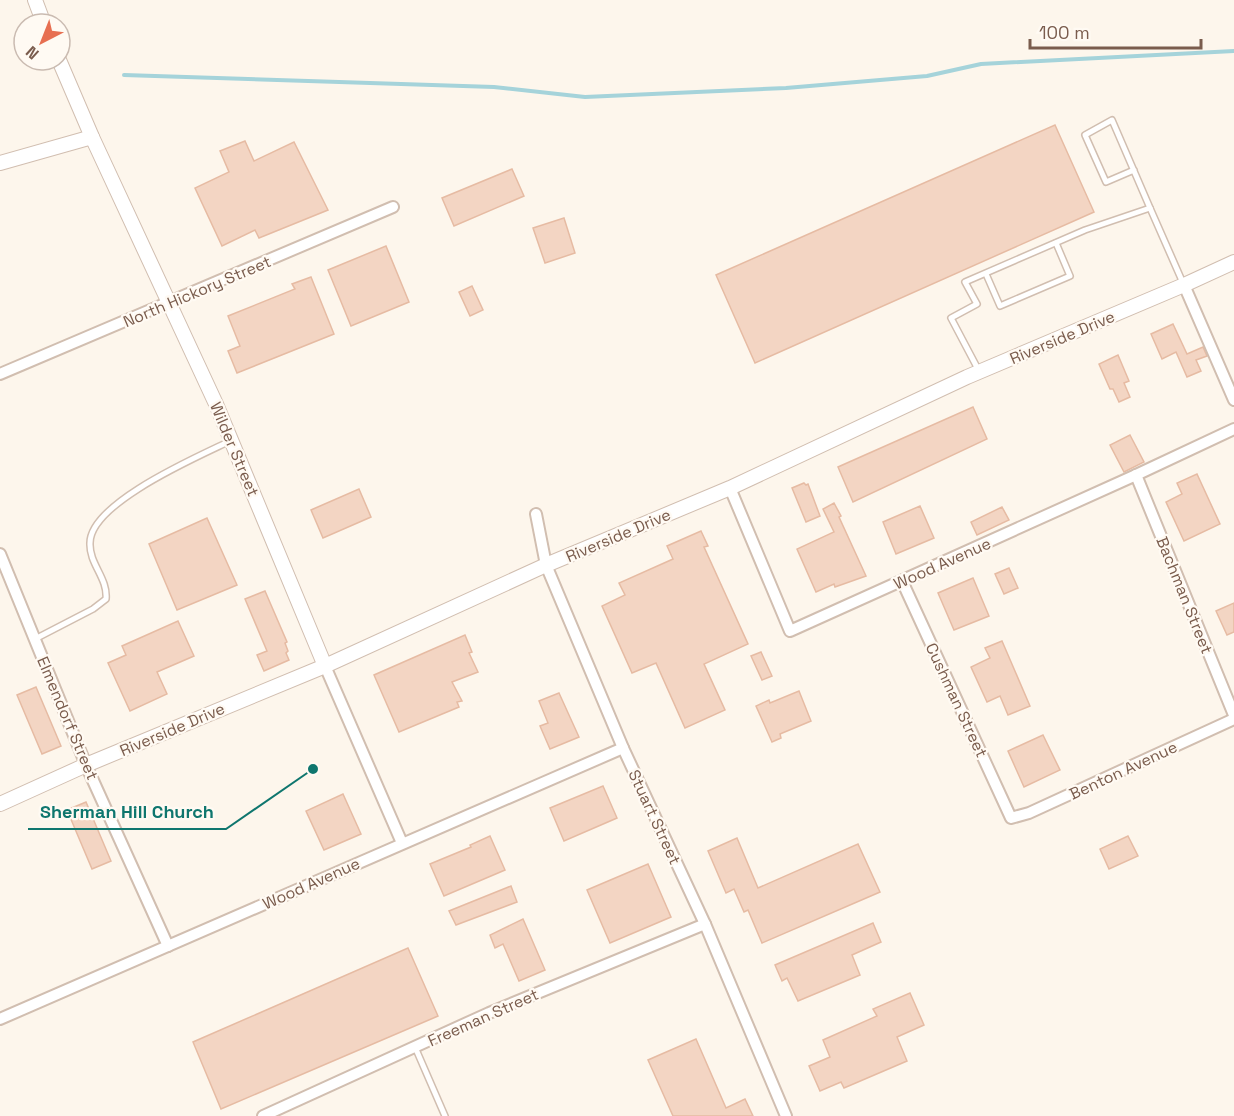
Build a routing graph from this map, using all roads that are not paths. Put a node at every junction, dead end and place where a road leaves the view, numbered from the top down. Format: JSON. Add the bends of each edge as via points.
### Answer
{"nodes":[{"id":1,"x":63,"y":72,"type":"edge"},
{"id":2,"x":92,"y":137,"type":"junction"},
{"id":3,"x":0,"y":163,"type":"edge"},
{"id":4,"x":1134,"y":170,"type":"junction"},
{"id":5,"x":393,"y":207,"type":"dead end"},
{"id":6,"x":1150,"y":208,"type":"junction"},
{"id":7,"x":1056,"y":243,"type":"junction"},
{"id":8,"x":1234,"y":262,"type":"edge"},
{"id":9,"x":986,"y":274,"type":"junction"},
{"id":10,"x":1184,"y":285,"type":"junction"},
{"id":11,"x":168,"y":303,"type":"junction"},
{"id":12,"x":980,"y":372,"type":"junction"},
{"id":13,"x":0,"y":374,"type":"edge"},
{"id":14,"x":1234,"y":400,"type":"edge"},
{"id":15,"x":1234,"y":429,"type":"edge"},
{"id":16,"x":231,"y":440,"type":"junction"},
{"id":17,"x":1137,"y":475,"type":"junction"},
{"id":18,"x":730,"y":488,"type":"junction"},
{"id":19,"x":536,"y":514,"type":"dead end"},
{"id":20,"x":0,"y":554,"type":"edge"},
{"id":21,"x":546,"y":565,"type":"junction"},
{"id":22,"x":902,"y":581,"type":"junction"},
{"id":23,"x":35,"y":639,"type":"junction"},
{"id":24,"x":325,"y":666,"type":"junction"},
{"id":25,"x":1234,"y":717,"type":"edge"},
{"id":26,"x":623,"y":748,"type":"junction"},
{"id":27,"x":86,"y":765,"type":"junction"},
{"id":28,"x":0,"y":804,"type":"edge"},
{"id":29,"x":1011,"y":818,"type":"joint"},
{"id":30,"x":402,"y":843,"type":"junction"},
{"id":31,"x":705,"y":924,"type":"junction"},
{"id":32,"x":168,"y":946,"type":"junction"},
{"id":33,"x":0,"y":1019,"type":"edge"},
{"id":34,"x":415,"y":1047,"type":"junction"},
{"id":35,"x":263,"y":1116,"type":"edge"},
{"id":36,"x":445,"y":1116,"type":"edge"},
{"id":37,"x":786,"y":1116,"type":"edge"}],
"edges":[{"from":1,"to":2,"type":"street","name":"Wilder Street"},
{"from":2,"to":3,"type":"street"},
{"from":2,"to":11,"type":"street","name":"Wilder Street"},
{"from":4,"to":4,"type":"lane","via":[[1112,120],[1085,135],[1106,182]]},
{"from":4,"to":6,"type":"lane"},
{"from":5,"to":11,"type":"street","name":"North Hickory Street"},
{"from":6,"to":7,"type":"lane"},
{"from":6,"to":10,"type":"lane"},
{"from":7,"to":9,"type":"lane"},
{"from":7,"to":9,"type":"lane","via":[[1070,276],[1000,306]]},
{"from":8,"to":10,"type":"street","name":"Riverside Drive"},
{"from":9,"to":12,"type":"lane","via":[[965,282],[977,304],[951,318]]},
{"from":10,"to":12,"type":"street","name":"Riverside Drive"},
{"from":10,"to":14,"type":"street"},
{"from":11,"to":13,"type":"street","name":"North Hickory Street"},
{"from":11,"to":16,"type":"street","name":"Wilder Street"},
{"from":12,"to":18,"type":"street","name":"Riverside Drive"},
{"from":15,"to":17,"type":"street","name":"Wood Avenue"},
{"from":16,"to":23,"type":"lane","via":[[117,502],[100,518],[89,542],[107,588],[106,599]]},
{"from":16,"to":24,"type":"street","name":"Wilder Street"},
{"from":17,"to":22,"type":"street","name":"Wood Avenue"},
{"from":17,"to":25,"type":"street","name":"Bachman Street"},
{"from":18,"to":21,"type":"street","name":"Riverside Drive"},
{"from":18,"to":22,"type":"street","name":"Wood Avenue","via":[[790,631]]},
{"from":19,"to":21,"type":"street","name":"Stuart Street"},
{"from":20,"to":23,"type":"street","name":"Elmendorf Street"},
{"from":21,"to":24,"type":"street","name":"Riverside Drive"},
{"from":21,"to":26,"type":"street","name":"Stuart Street"},
{"from":22,"to":29,"type":"street","name":"Cushman Street"},
{"from":23,"to":27,"type":"street","name":"Elmendorf Street"},
{"from":24,"to":27,"type":"street","name":"Riverside Drive"},
{"from":24,"to":30,"type":"street","name":"Wilder Street"},
{"from":25,"to":29,"type":"street","name":"Benton Avenue"},
{"from":26,"to":30,"type":"street","name":"Wood Avenue"},
{"from":26,"to":31,"type":"street","name":"Stuart Street"},
{"from":27,"to":28,"type":"street","name":"Riverside Drive"},
{"from":27,"to":32,"type":"street","name":"Elmendorf Street"},
{"from":30,"to":32,"type":"street","name":"Wood Avenue"},
{"from":31,"to":34,"type":"street","name":"Freeman Street"},
{"from":31,"to":37,"type":"street","name":"Stuart Street"},
{"from":32,"to":33,"type":"street","name":"Wood Avenue"},
{"from":34,"to":35,"type":"street","name":"Freeman Street"},
{"from":34,"to":36,"type":"lane"}]}
